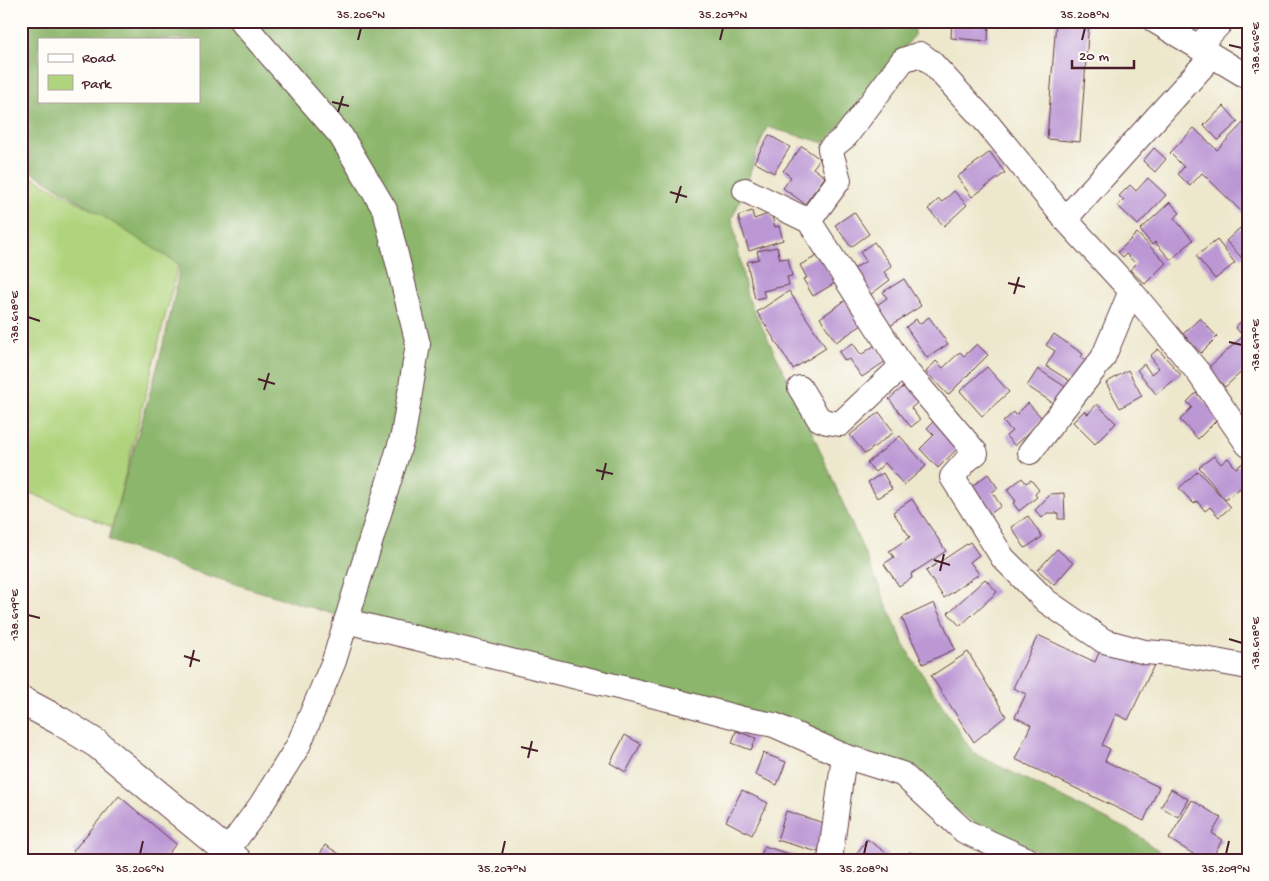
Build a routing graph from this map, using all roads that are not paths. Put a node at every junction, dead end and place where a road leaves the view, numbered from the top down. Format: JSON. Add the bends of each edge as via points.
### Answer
{"nodes":[{"id":1,"x":241,"y":21,"type":"edge"},
{"id":2,"x":1155,"y":21,"type":"edge"},
{"id":3,"x":1222,"y":21,"type":"edge"},
{"id":4,"x":1205,"y":52,"type":"junction"},
{"id":5,"x":1248,"y":77,"type":"edge"},
{"id":6,"x":745,"y":190,"type":"dead end"},
{"id":7,"x":1065,"y":219,"type":"junction"},
{"id":8,"x":808,"y":221,"type":"junction"},
{"id":9,"x":1131,"y":291,"type":"junction"},
{"id":10,"x":902,"y":366,"type":"junction"},
{"id":11,"x":800,"y":388,"type":"dead end"},
{"id":12,"x":1248,"y":445,"type":"edge"},
{"id":13,"x":1030,"y":452,"type":"dead end"},
{"id":14,"x":346,"y":622,"type":"junction"},
{"id":15,"x":1248,"y":667,"type":"edge"},
{"id":16,"x":23,"y":704,"type":"edge"},
{"id":17,"x":844,"y":756,"type":"junction"},
{"id":18,"x":232,"y":855,"type":"edge"},
{"id":19,"x":830,"y":860,"type":"edge"},
{"id":20,"x":1028,"y":860,"type":"edge"}],
"edges":[{"from":1,"to":14,"type":"street","via":[[341,136],[385,210],[418,344],[403,434]]},
{"from":2,"to":4,"type":"street"},
{"from":3,"to":4,"type":"street"},
{"from":4,"to":5,"type":"street"},
{"from":4,"to":7,"type":"street"},
{"from":6,"to":8,"type":"street"},
{"from":7,"to":8,"type":"street","via":[[988,124],[920,54],[903,60],[846,136],[830,149],[839,180]]},
{"from":7,"to":9,"type":"street"},
{"from":8,"to":10,"type":"street"},
{"from":9,"to":12,"type":"street","via":[[1198,372]]},
{"from":9,"to":13,"type":"street","via":[[1104,358]]},
{"from":10,"to":11,"type":"street","via":[[840,424],[819,419]]},
{"from":10,"to":15,"type":"street","via":[[976,454],[952,477],[1003,558],[1046,601],[1104,641],[1145,652],[1183,655]]},
{"from":14,"to":17,"type":"street","via":[[774,725]]},
{"from":14,"to":18,"type":"street","via":[[334,661],[298,746]]},
{"from":16,"to":18,"type":"street","via":[[60,721],[97,744]]},
{"from":17,"to":19,"type":"street"},
{"from":17,"to":20,"type":"street","via":[[902,774],[964,831]]}]}
